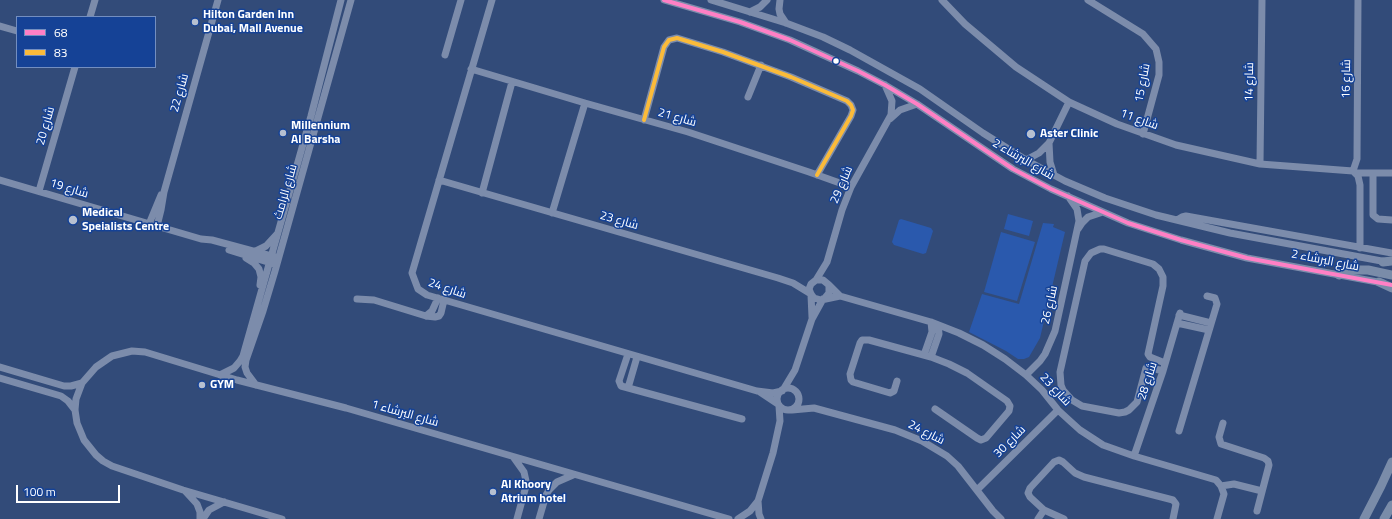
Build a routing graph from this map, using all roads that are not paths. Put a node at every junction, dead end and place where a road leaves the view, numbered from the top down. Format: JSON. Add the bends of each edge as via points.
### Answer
{"nodes":[{"id":1,"x":94,"y":0,"type":"edge"},
{"id":2,"x":218,"y":0,"type":"edge"},
{"id":3,"x":341,"y":0,"type":"edge"},
{"id":4,"x":350,"y":0,"type":"edge"},
{"id":5,"x":461,"y":0,"type":"edge"},
{"id":6,"x":492,"y":0,"type":"edge"},
{"id":7,"x":664,"y":0,"type":"edge"},
{"id":8,"x":711,"y":0,"type":"edge"},
{"id":9,"x":767,"y":0,"type":"edge"},
{"id":10,"x":780,"y":0,"type":"edge"},
{"id":11,"x":942,"y":0,"type":"edge"},
{"id":12,"x":1088,"y":0,"type":"edge"},
{"id":13,"x":1262,"y":0,"type":"edge"},
{"id":14,"x":1358,"y":0,"type":"edge"},
{"id":15,"x":750,"y":12,"type":"junction"},
{"id":16,"x":90,"y":16,"type":"edge"},
{"id":17,"x":786,"y":23,"type":"junction"},
{"id":18,"x":0,"y":26,"type":"edge"},
{"id":19,"x":16,"y":31,"type":"edge"},
{"id":20,"x":445,"y":55,"type":"dead end"},
{"id":21,"x":761,"y":65,"type":"junction"},
{"id":22,"x":75,"y":68,"type":"edge"},
{"id":23,"x":472,"y":69,"type":"junction"},
{"id":24,"x":512,"y":82,"type":"junction"},
{"id":25,"x":885,"y":85,"type":"junction"},
{"id":26,"x":748,"y":97,"type":"dead end"},
{"id":27,"x":1069,"y":102,"type":"junction"},
{"id":28,"x":585,"y":103,"type":"junction"},
{"id":29,"x":917,"y":104,"type":"junction"},
{"id":30,"x":644,"y":120,"type":"junction"},
{"id":31,"x":888,"y":121,"type":"junction"},
{"id":32,"x":1143,"y":134,"type":"junction"},
{"id":33,"x":1049,"y":143,"type":"junction"},
{"id":34,"x":1026,"y":160,"type":"junction"},
{"id":35,"x":1260,"y":164,"type":"junction"},
{"id":36,"x":1355,"y":172,"type":"junction"},
{"id":37,"x":1373,"y":173,"type":"junction"},
{"id":38,"x":1392,"y":174,"type":"edge"},
{"id":39,"x":817,"y":175,"type":"junction"},
{"id":40,"x":1054,"y":175,"type":"junction"},
{"id":41,"x":0,"y":180,"type":"edge"},
{"id":42,"x":439,"y":180,"type":"junction"},
{"id":43,"x":851,"y":187,"type":"junction"},
{"id":44,"x":39,"y":191,"type":"junction"},
{"id":45,"x":164,"y":192,"type":"junction"},
{"id":46,"x":482,"y":193,"type":"junction"},
{"id":47,"x":1068,"y":196,"type":"junction"},
{"id":48,"x":1103,"y":212,"type":"junction"},
{"id":49,"x":552,"y":213,"type":"junction"},
{"id":50,"x":1178,"y":220,"type":"junction"},
{"id":51,"x":1392,"y":220,"type":"edge"},
{"id":52,"x":149,"y":224,"type":"junction"},
{"id":53,"x":157,"y":226,"type":"junction"},
{"id":54,"x":1077,"y":231,"type":"junction"},
{"id":55,"x":278,"y":232,"type":"junction"},
{"id":56,"x":201,"y":239,"type":"junction"},
{"id":57,"x":1363,"y":248,"type":"junction"},
{"id":58,"x":230,"y":250,"type":"junction"},
{"id":59,"x":254,"y":252,"type":"junction"},
{"id":60,"x":1392,"y":254,"type":"edge"},
{"id":61,"x":274,"y":260,"type":"junction"},
{"id":62,"x":828,"y":262,"type":"junction"},
{"id":63,"x":1385,"y":262,"type":"edge"},
{"id":64,"x":1339,"y":274,"type":"junction"},
{"id":65,"x":1392,"y":275,"type":"edge"},
{"id":66,"x":816,"y":280,"type":"junction"},
{"id":67,"x":1378,"y":282,"type":"junction"},
{"id":68,"x":793,"y":283,"type":"junction"},
{"id":69,"x":828,"y":284,"type":"junction"},
{"id":70,"x":1392,"y":285,"type":"edge"},
{"id":71,"x":1392,"y":288,"type":"edge"},
{"id":72,"x":811,"y":295,"type":"junction"},
{"id":73,"x":840,"y":296,"type":"junction"},
{"id":74,"x":1207,"y":296,"type":"dead end"},
{"id":75,"x":357,"y":299,"type":"dead end"},
{"id":76,"x":441,"y":299,"type":"junction"},
{"id":77,"x":823,"y":299,"type":"junction"},
{"id":78,"x":257,"y":306,"type":"junction"},
{"id":79,"x":812,"y":320,"type":"junction"},
{"id":80,"x":935,"y":324,"type":"junction"},
{"id":81,"x":1210,"y":326,"type":"junction"},
{"id":82,"x":628,"y":354,"type":"junction"},
{"id":83,"x":928,"y":356,"type":"junction"},
{"id":84,"x":636,"y":357,"type":"junction"},
{"id":85,"x":1166,"y":363,"type":"junction"},
{"id":86,"x":0,"y":367,"type":"edge"},
{"id":87,"x":795,"y":370,"type":"junction"},
{"id":88,"x":1163,"y":371,"type":"junction"},
{"id":89,"x":220,"y":375,"type":"junction"},
{"id":90,"x":1026,"y":375,"type":"junction"},
{"id":91,"x":0,"y":378,"type":"edge"},
{"id":92,"x":897,"y":381,"type":"dead end"},
{"id":93,"x":82,"y":383,"type":"junction"},
{"id":94,"x":257,"y":385,"type":"junction"},
{"id":95,"x":628,"y":388,"type":"junction"},
{"id":96,"x":782,"y":391,"type":"junction"},
{"id":97,"x":760,"y":392,"type":"junction"},
{"id":98,"x":796,"y":393,"type":"junction"},
{"id":99,"x":779,"y":405,"type":"junction"},
{"id":100,"x":814,"y":408,"type":"junction"},
{"id":101,"x":935,"y":409,"type":"dead end"},
{"id":102,"x":75,"y":410,"type":"junction"},
{"id":103,"x":791,"y":410,"type":"junction"},
{"id":104,"x":1058,"y":410,"type":"junction"},
{"id":105,"x":742,"y":419,"type":"dead end"},
{"id":106,"x":1223,"y":423,"type":"dead end"},
{"id":107,"x":778,"y":428,"type":"junction"},
{"id":108,"x":1179,"y":430,"type":"dead end"},
{"id":109,"x":1134,"y":456,"type":"junction"},
{"id":110,"x":514,"y":458,"type":"junction"},
{"id":111,"x":1392,"y":462,"type":"edge"},
{"id":112,"x":574,"y":474,"type":"junction"},
{"id":113,"x":1222,"y":486,"type":"junction"},
{"id":114,"x":183,"y":490,"type":"junction"},
{"id":115,"x":977,"y":490,"type":"junction"},
{"id":116,"x":1262,"y":490,"type":"junction"},
{"id":117,"x":758,"y":501,"type":"junction"},
{"id":118,"x":224,"y":502,"type":"junction"},
{"id":119,"x":1391,"y":507,"type":"edge"},
{"id":120,"x":1257,"y":512,"type":"dead end"},
{"id":121,"x":1047,"y":514,"type":"edge"},
{"id":122,"x":202,"y":519,"type":"edge"},
{"id":123,"x":282,"y":519,"type":"edge"},
{"id":124,"x":517,"y":519,"type":"edge"},
{"id":125,"x":539,"y":519,"type":"edge"},
{"id":126,"x":729,"y":519,"type":"edge"},
{"id":127,"x":738,"y":519,"type":"edge"},
{"id":128,"x":761,"y":519,"type":"edge"},
{"id":129,"x":1002,"y":519,"type":"edge"},
{"id":130,"x":1038,"y":519,"type":"edge"},
{"id":131,"x":1064,"y":519,"type":"edge"},
{"id":132,"x":1173,"y":519,"type":"edge"},
{"id":133,"x":1217,"y":519,"type":"edge"},
{"id":134,"x":1364,"y":519,"type":"edge"},
{"id":135,"x":1384,"y":519,"type":"edge"},
{"id":136,"x":1390,"y":519,"type":"edge"}],
"edges":[{"from":1,"to":16,"type":"street"},
{"from":2,"to":45,"type":"street","name":"شارع 22"},
{"from":3,"to":55,"type":"street","name":"شارع الرامث"},
{"from":4,"to":61,"type":"street","name":"شارع الرامث"},
{"from":5,"to":20,"type":"street"},
{"from":6,"to":23,"type":"street","name":"شارع 24"},
{"from":7,"to":25,"type":"street","name":"شارع البرشاء 2","via":[[740,22],[790,40]]},
{"from":8,"to":15,"type":"street","name":"شارع البرشاء 2"},
{"from":9,"to":15,"type":"street"},
{"from":10,"to":17,"type":"street","via":[[780,14]]},
{"from":11,"to":27,"type":"street","name":"شارع 11","via":[[998,52],[1030,77]]},
{"from":12,"to":32,"type":"street","name":"شارع 15","via":[[1143,34],[1156,49],[1159,74]]},
{"from":13,"to":35,"type":"street","name":"شارع 14"},
{"from":14,"to":36,"type":"street","name":"شارع 16"},
{"from":15,"to":17,"type":"street","name":"شارع البرشاء 2"},
{"from":17,"to":34,"type":"street","name":"شارع البرشاء 2","via":[[836,43],[899,77]]},
{"from":18,"to":19,"type":"street"},
{"from":21,"to":26,"type":"street"},
{"from":21,"to":30,"type":"street","via":[[673,38],[664,47]]},
{"from":21,"to":39,"type":"street","via":[[847,101],[851,105],[851,116]]},
{"from":22,"to":44,"type":"street","name":"شارع 20"},
{"from":23,"to":24,"type":"street","name":"شارع 21"},
{"from":23,"to":42,"type":"street","name":"شارع 24"},
{"from":24,"to":28,"type":"street","name":"شارع 21"},
{"from":24,"to":46,"type":"street"},
{"from":25,"to":29,"type":"street","name":"شارع البرشاء 2"},
{"from":25,"to":31,"type":"street","name":"شارع 29","via":[[892,101]]},
{"from":27,"to":32,"type":"street","name":"شارع 11"},
{"from":27,"to":33,"type":"street"},
{"from":28,"to":30,"type":"street","name":"شارع 21"},
{"from":28,"to":49,"type":"street"},
{"from":29,"to":31,"type":"street","name":"شارع 29","via":[[900,110]]},
{"from":29,"to":47,"type":"street","name":"شارع البرشاء 2","via":[[1013,169]]},
{"from":30,"to":39,"type":"street","name":"شارع 21"},
{"from":31,"to":43,"type":"street","name":"شارع 29"},
{"from":32,"to":35,"type":"street","name":"شارع 11","via":[[1176,145]]},
{"from":33,"to":34,"type":"street","via":[[1039,153]]},
{"from":33,"to":40,"type":"street","via":[[1049,158]]},
{"from":34,"to":40,"type":"street","name":"شارع البرشاء 2"},
{"from":35,"to":36,"type":"street","name":"شارع 11"},
{"from":36,"to":37,"type":"street","name":"شارع 11"},
{"from":36,"to":57,"type":"street","via":[[1360,185]]},
{"from":37,"to":38,"type":"street","name":"شارع 11"},
{"from":37,"to":51,"type":"street","via":[[1373,215]]},
{"from":39,"to":43,"type":"street","name":"شارع 21"},
{"from":40,"to":50,"type":"street","name":"شارع البرشاء 2","via":[[1122,204]]},
{"from":41,"to":44,"type":"street","name":"شارع 19"},
{"from":42,"to":46,"type":"street","name":"شارع 23"},
{"from":42,"to":76,"type":"street","name":"شارع 24","via":[[412,273],[422,293]]},
{"from":43,"to":62,"type":"street","name":"شارع 29"},
{"from":44,"to":52,"type":"street","name":"شارع 19"},
{"from":45,"to":52,"type":"street","name":"شارع 22"},
{"from":45,"to":53,"type":"street","name":"شارع 22"},
{"from":46,"to":49,"type":"street","name":"شارع 23"},
{"from":47,"to":48,"type":"street","name":"شارع البرشاء 2"},
{"from":47,"to":54,"type":"street","name":"شارع 26","via":[[1078,213]]},
{"from":48,"to":54,"type":"street","name":"شارع 26","via":[[1088,217]]},
{"from":48,"to":64,"type":"street","name":"شارع البرشاء 2","via":[[1128,223],[1240,256]]},
{"from":49,"to":68,"type":"street","name":"شارع 23"},
{"from":50,"to":57,"type":"street","via":[[1186,216]]},
{"from":50,"to":63,"type":"street","name":"شارع البرشاء 2","via":[[1258,239]]},
{"from":52,"to":53,"type":"street","name":"شارع 19"},
{"from":53,"to":56,"type":"street","name":"شارع 19"},
{"from":54,"to":90,"type":"street","name":"شارع 26","via":[[1052,339],[1040,361]]},
{"from":55,"to":59,"type":"street","via":[[266,246]]},
{"from":55,"to":61,"type":"street","name":"شارع الرامث"},
{"from":56,"to":58,"type":"street","name":"شارع 19"},
{"from":56,"to":59,"type":"street","name":"شارع 19"},
{"from":57,"to":60,"type":"street"},
{"from":57,"to":63,"type":"street"},
{"from":58,"to":61,"type":"street","name":"شارع 19"},
{"from":58,"to":78,"type":"street","via":[[250,260],[259,269],[261,281]]},
{"from":59,"to":61,"type":"street","name":"شارع 19"},
{"from":61,"to":78,"type":"street","name":"شارع الرامث"},
{"from":61,"to":94,"type":"street","name":"شارع الرامث","via":[[263,311],[245,362],[247,373]]},
{"from":62,"to":66,"type":"street","name":"شارع 29"},
{"from":62,"to":69,"type":"street","name":"شارع 29"},
{"from":64,"to":65,"type":"main road","via":[[1353,270],[1368,270]]},
{"from":64,"to":67,"type":"street","name":"شارع البرشاء 2"},
{"from":66,"to":68,"type":"street","name":"شارع 23"},
{"from":66,"to":69,"type":"street","via":[[823,280]]},
{"from":66,"to":72,"type":"street","via":[[810,286]]},
{"from":67,"to":70,"type":"street","name":"شارع البرشاء 2"},
{"from":67,"to":71,"type":"main road"},
{"from":68,"to":72,"type":"street","name":"شارع 23"},
{"from":69,"to":73,"type":"street","name":"شارع 23"},
{"from":69,"to":77,"type":"street","via":[[829,293]]},
{"from":72,"to":77,"type":"street","via":[[816,299]]},
{"from":72,"to":79,"type":"street"},
{"from":73,"to":77,"type":"street","name":"شارع 23"},
{"from":73,"to":80,"type":"street","name":"شارع 23"},
{"from":74,"to":81,"type":"street","via":[[1215,298],[1217,302]]},
{"from":75,"to":76,"type":"street","via":[[374,300],[426,316]]},
{"from":76,"to":82,"type":"street","name":"شارع 24"},
{"from":77,"to":79,"type":"street"},
{"from":78,"to":89,"type":"street","name":"شارع الرامث","via":[[240,361],[232,370]]},
{"from":79,"to":87,"type":"street"},
{"from":80,"to":83,"type":"street","via":[[939,334]]},
{"from":80,"to":90,"type":"street","name":"شارع 23","via":[[983,345]]},
{"from":81,"to":85,"type":"street","name":"شارع 28","via":[[1179,317]]},
{"from":81,"to":108,"type":"street"},
{"from":82,"to":84,"type":"street","name":"شارع 24"},
{"from":82,"to":95,"type":"street","via":[[619,381],[621,386]]},
{"from":83,"to":92,"type":"street","via":[[862,340],[850,374],[851,380],[890,393],[894,391]]},
{"from":83,"to":101,"type":"street","via":[[967,373],[1007,401],[1010,406],[1009,412],[986,438],[981,440]]},
{"from":84,"to":95,"type":"street"},
{"from":84,"to":97,"type":"street","name":"شارع 24"},
{"from":85,"to":88,"type":"street","name":"شارع 28"},
{"from":85,"to":88,"type":"street","via":[[1148,354],[1163,286],[1163,277],[1159,269],[1152,264],[1104,249],[1091,253],[1085,261],[1060,372],[1064,390],[1072,400],[1082,406],[1125,412],[1137,402],[1145,368]]},
{"from":86,"to":93,"type":"street","via":[[64,386]]},
{"from":87,"to":96,"type":"street"},
{"from":87,"to":98,"type":"street"},
{"from":88,"to":109,"type":"street","name":"شارع 28"},
{"from":89,"to":93,"type":"street","name":"شارع البرشاء 1","via":[[152,354],[132,352],[106,360]]},
{"from":89,"to":94,"type":"street","name":"شارع البرشاء 1"},
{"from":90,"to":104,"type":"street","name":"شارع 23"},
{"from":91,"to":102,"type":"street","via":[[61,396]]},
{"from":93,"to":102,"type":"street","name":"شارع البرشاء 1","via":[[77,393]]},
{"from":94,"to":110,"type":"street","name":"شارع البرشاء 1","via":[[346,408]]},
{"from":95,"to":105,"type":"street"},
{"from":96,"to":97,"type":"street","name":"شارع 24"},
{"from":96,"to":98,"type":"street","via":[[789,389]]},
{"from":96,"to":99,"type":"street","via":[[778,396]]},
{"from":97,"to":99,"type":"street","name":"شارع 24"},
{"from":98,"to":100,"type":"street","name":"شارع 24"},
{"from":98,"to":103,"type":"street","via":[[798,402]]},
{"from":99,"to":103,"type":"street","via":[[783,409]]},
{"from":99,"to":107,"type":"street"},
{"from":100,"to":103,"type":"street","name":"شارع 24"},
{"from":100,"to":115,"type":"street","name":"شارع 24","via":[[895,430],[922,441],[947,456]]},
{"from":102,"to":114,"type":"street","name":"شارع البرشاء 1","via":[[84,440],[103,461]]},
{"from":103,"to":107,"type":"street"},
{"from":104,"to":109,"type":"street","name":"شارع 23","via":[[1091,438]]},
{"from":104,"to":115,"type":"street","name":"شارع 30"},
{"from":106,"to":116,"type":"street","via":[[1219,437],[1221,444],[1268,461]]},
{"from":107,"to":117,"type":"street"},
{"from":109,"to":113,"type":"street","name":"شارع 23","via":[[1212,478]]},
{"from":110,"to":112,"type":"street","name":"شارع البرشاء 1"},
{"from":110,"to":124,"type":"street","via":[[524,472],[526,481]]},
{"from":111,"to":134,"type":"main road"},
{"from":112,"to":125,"type":"street","via":[[557,482],[549,490]]},
{"from":112,"to":126,"type":"street","name":"شارع البرشاء 1"},
{"from":113,"to":116,"type":"street","via":[[1234,484]]},
{"from":113,"to":133,"type":"street","via":[[1223,498]]},
{"from":114,"to":118,"type":"street","name":"شارع البرشاء 1"},
{"from":114,"to":122,"type":"street","via":[[194,498]]},
{"from":115,"to":129,"type":"street","name":"شارع 24"},
{"from":116,"to":120,"type":"street"},
{"from":117,"to":127,"type":"street","via":[[750,512]]},
{"from":117,"to":128,"type":"street"},
{"from":118,"to":122,"type":"street","via":[[209,510]]},
{"from":118,"to":123,"type":"street","name":"شارع البرشاء 1"},
{"from":119,"to":135,"type":"main road"},
{"from":119,"to":136,"type":"main road"},
{"from":121,"to":130,"type":"street"},
{"from":121,"to":131,"type":"street"},
{"from":121,"to":132,"type":"street","via":[[1028,495],[1028,490],[1054,462],[1059,460],[1084,477],[1173,500],[1176,504]]}]}
